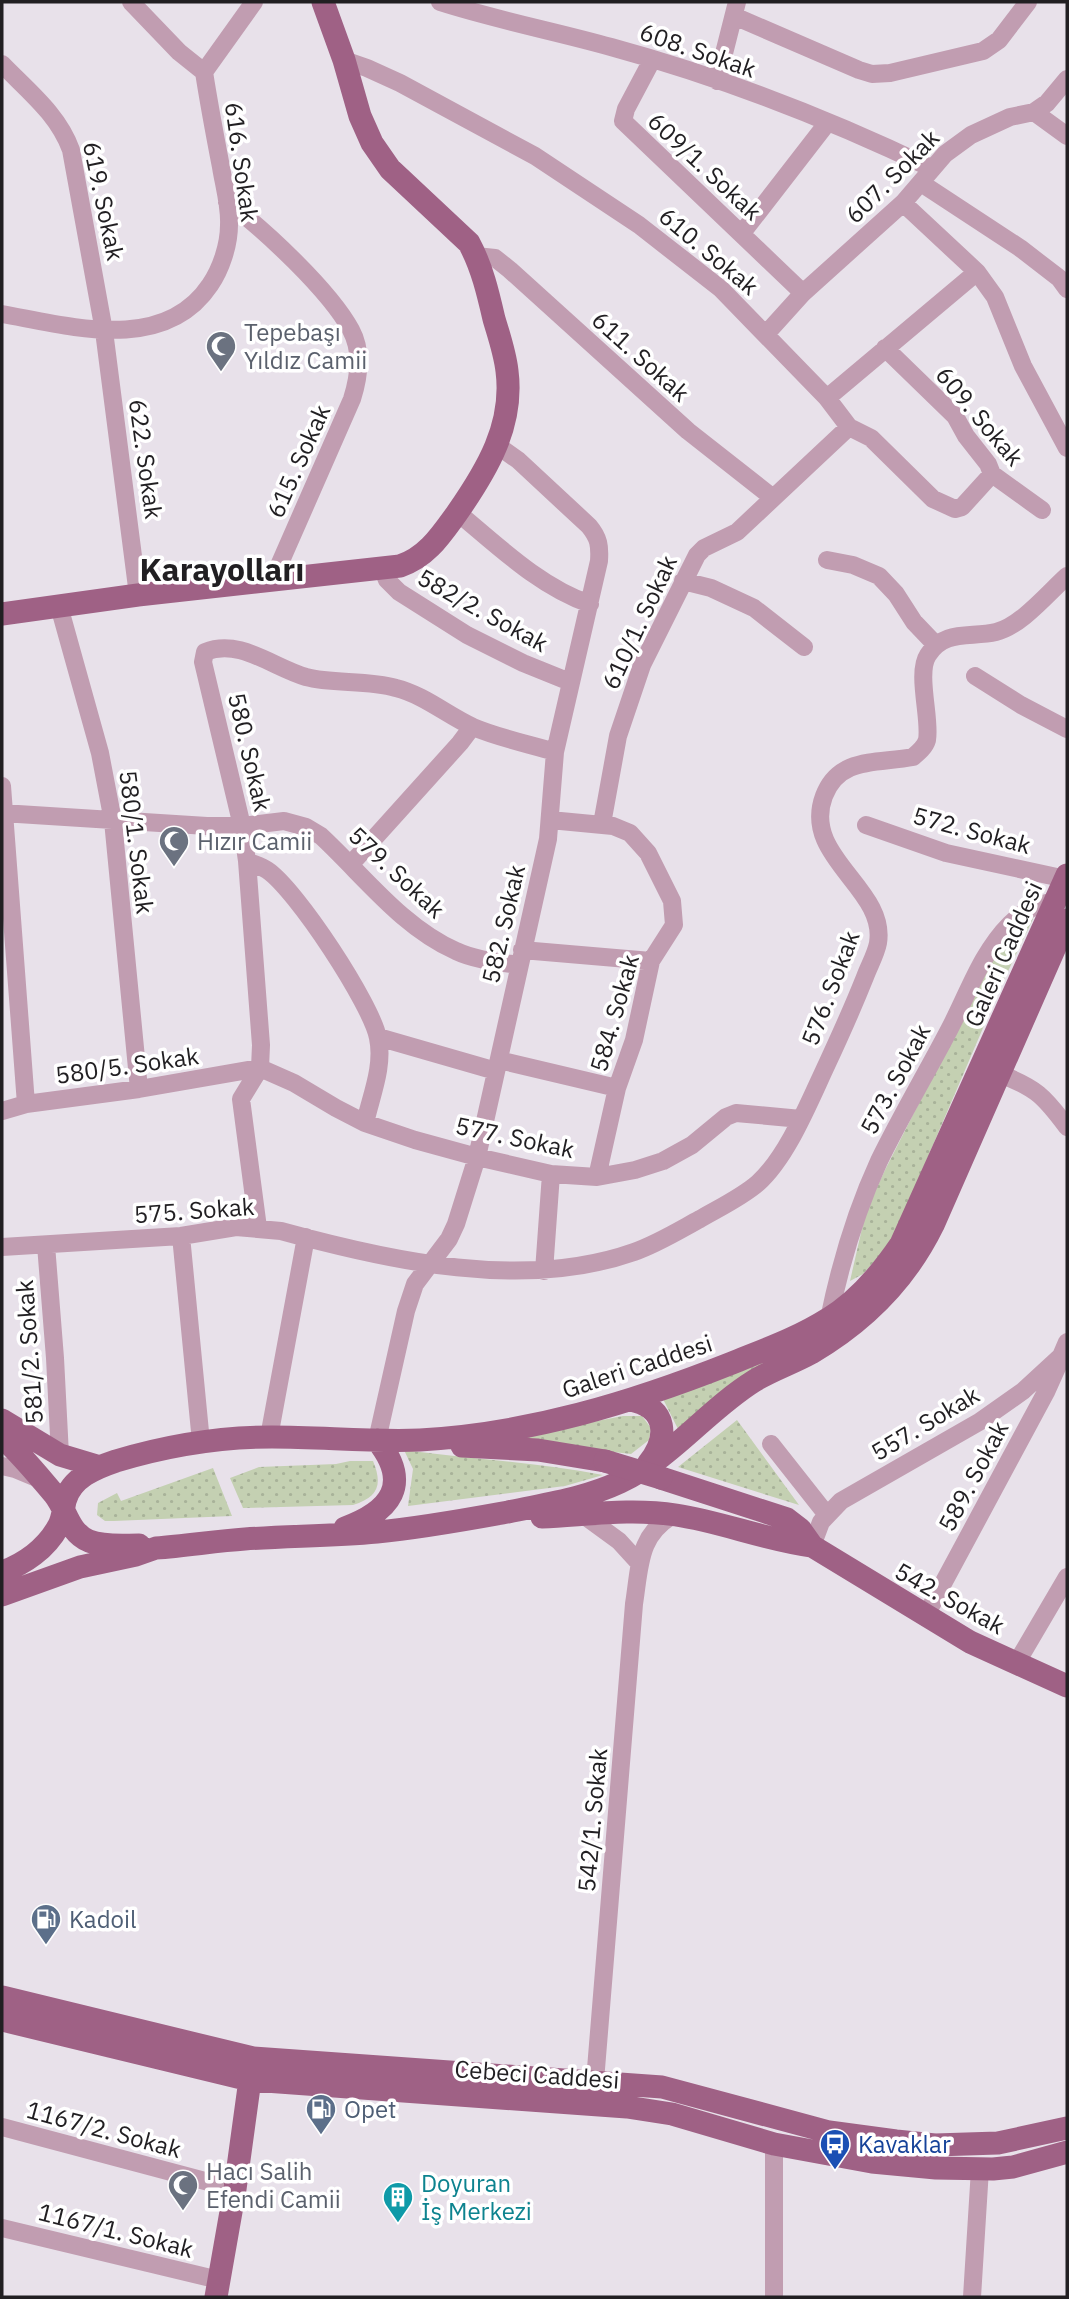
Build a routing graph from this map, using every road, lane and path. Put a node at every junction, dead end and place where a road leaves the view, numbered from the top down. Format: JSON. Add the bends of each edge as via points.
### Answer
{"nodes":[{"id":1,"x":131,"y":2,"type":"edge"},
{"id":2,"x":254,"y":2,"type":"edge"},
{"id":3,"x":323,"y":2,"type":"edge"},
{"id":4,"x":440,"y":2,"type":"edge"},
{"id":5,"x":1028,"y":2,"type":"edge"},
{"id":6,"x":736,"y":9,"type":"edge"},
{"id":7,"x":344,"y":60,"type":"junction"},
{"id":8,"x":652,"y":60,"type":"junction"},
{"id":9,"x":2,"y":65,"type":"edge"},
{"id":10,"x":204,"y":72,"type":"junction"},
{"id":11,"x":1067,"y":79,"type":"edge"},
{"id":12,"x":717,"y":81,"type":"junction"},
{"id":13,"x":1034,"y":112,"type":"junction"},
{"id":14,"x":828,"y":122,"type":"junction"},
{"id":15,"x":1067,"y":136,"type":"edge"},
{"id":16,"x":926,"y":176,"type":"junction"},
{"id":17,"x":228,"y":202,"type":"junction"},
{"id":18,"x":903,"y":203,"type":"junction"},
{"id":19,"x":742,"y":233,"type":"junction"},
{"id":20,"x":476,"y":257,"type":"junction"},
{"id":21,"x":977,"y":272,"type":"junction"},
{"id":22,"x":1067,"y":289,"type":"edge"},
{"id":23,"x":803,"y":293,"type":"junction"},
{"id":24,"x":2,"y":314,"type":"edge"},
{"id":25,"x":104,"y":331,"type":"junction"},
{"id":26,"x":766,"y":334,"type":"junction"},
{"id":27,"x":885,"y":348,"type":"junction"},
{"id":28,"x":827,"y":398,"type":"junction"},
{"id":29,"x":849,"y":427,"type":"junction"},
{"id":30,"x":498,"y":446,"type":"junction"},
{"id":31,"x":1067,"y":448,"type":"edge"},
{"id":32,"x":992,"y":474,"type":"junction"},
{"id":33,"x":772,"y":497,"type":"junction"},
{"id":34,"x":1042,"y":510,"type":"dead end"},
{"id":35,"x":457,"y":512,"type":"junction"},
{"id":36,"x":827,"y":559,"type":"dead end"},
{"id":37,"x":382,"y":568,"type":"junction"},
{"id":38,"x":1067,"y":576,"type":"edge"},
{"id":39,"x":273,"y":579,"type":"junction"},
{"id":40,"x":683,"y":581,"type":"junction"},
{"id":41,"x":138,"y":595,"type":"junction"},
{"id":42,"x":590,"y":604,"type":"junction"},
{"id":43,"x":59,"y":606,"type":"junction"},
{"id":44,"x":2,"y":614,"type":"edge"},
{"id":45,"x":936,"y":644,"type":"junction"},
{"id":46,"x":804,"y":647,"type":"dead end"},
{"id":47,"x":975,"y":676,"type":"dead end"},
{"id":48,"x":570,"y":682,"type":"junction"},
{"id":49,"x":472,"y":727,"type":"junction"},
{"id":50,"x":1067,"y":729,"type":"edge"},
{"id":51,"x":555,"y":752,"type":"junction"},
{"id":52,"x":2,"y":786,"type":"edge"},
{"id":53,"x":3,"y":813,"type":"edge"},
{"id":54,"x":550,"y":820,"type":"junction"},
{"id":55,"x":113,"y":821,"type":"junction"},
{"id":56,"x":602,"y":824,"type":"junction"},
{"id":57,"x":866,"y":825,"type":"dead end"},
{"id":58,"x":242,"y":826,"type":"junction"},
{"id":59,"x":247,"y":861,"type":"junction"},
{"id":60,"x":351,"y":864,"type":"junction"},
{"id":61,"x":1067,"y":877,"type":"edge"},
{"id":62,"x":1062,"y":911,"type":"edge"},
{"id":63,"x":520,"y":958,"type":"junction"},
{"id":64,"x":652,"y":961,"type":"junction"},
{"id":65,"x":378,"y":1037,"type":"junction"},
{"id":66,"x":498,"y":1066,"type":"junction"},
{"id":67,"x":260,"y":1068,"type":"junction"},
{"id":68,"x":1000,"y":1074,"type":"junction"},
{"id":69,"x":617,"y":1088,"type":"junction"},
{"id":70,"x":139,"y":1089,"type":"junction"},
{"id":71,"x":26,"y":1104,"type":"junction"},
{"id":72,"x":2,"y":1111,"type":"edge"},
{"id":73,"x":801,"y":1119,"type":"junction"},
{"id":74,"x":365,"y":1123,"type":"junction"},
{"id":75,"x":1067,"y":1127,"type":"edge"},
{"id":76,"x":477,"y":1157,"type":"junction"},
{"id":77,"x":551,"y":1174,"type":"junction"},
{"id":78,"x":597,"y":1177,"type":"junction"},
{"id":79,"x":258,"y":1228,"type":"junction"},
{"id":80,"x":181,"y":1236,"type":"junction"},
{"id":81,"x":306,"y":1237,"type":"junction"},
{"id":82,"x":46,"y":1245,"type":"junction"},
{"id":83,"x":2,"y":1247,"type":"edge"},
{"id":84,"x":427,"y":1265,"type":"junction"},
{"id":85,"x":544,"y":1271,"type":"junction"},
{"id":86,"x":830,"y":1319,"type":"junction"},
{"id":87,"x":1065,"y":1353,"type":"edge"},
{"id":88,"x":631,"y":1401,"type":"junction"},
{"id":89,"x":2,"y":1420,"type":"edge"},
{"id":90,"x":2,"y":1437,"type":"edge"},
{"id":91,"x":269,"y":1437,"type":"junction"},
{"id":92,"x":377,"y":1440,"type":"junction"},
{"id":93,"x":421,"y":1440,"type":"junction"},
{"id":94,"x":201,"y":1442,"type":"junction"},
{"id":95,"x":771,"y":1444,"type":"dead end"},
{"id":96,"x":60,"y":1455,"type":"junction"},
{"id":97,"x":2,"y":1466,"type":"edge"},
{"id":98,"x":100,"y":1467,"type":"junction"},
{"id":99,"x":653,"y":1474,"type":"junction"},
{"id":100,"x":39,"y":1479,"type":"junction"},
{"id":101,"x":64,"y":1508,"type":"junction"},
{"id":102,"x":582,"y":1514,"type":"junction"},
{"id":103,"x":675,"y":1514,"type":"junction"},
{"id":104,"x":828,"y":1515,"type":"junction"},
{"id":105,"x":487,"y":1516,"type":"junction"},
{"id":106,"x":328,"y":1534,"type":"junction"},
{"id":107,"x":812,"y":1546,"type":"junction"},
{"id":108,"x":156,"y":1548,"type":"junction"},
{"id":109,"x":640,"y":1564,"type":"junction"},
{"id":110,"x":5,"y":1570,"type":"edge"},
{"id":111,"x":1067,"y":1577,"type":"edge"},
{"id":112,"x":2,"y":1595,"type":"edge"},
{"id":113,"x":925,"y":1617,"type":"junction"},
{"id":114,"x":1016,"y":1664,"type":"junction"},
{"id":115,"x":1067,"y":1686,"type":"edge"},
{"id":116,"x":2,"y":1997,"type":"edge"},
{"id":117,"x":2,"y":2020,"type":"edge"},
{"id":118,"x":251,"y":2069,"type":"junction"},
{"id":119,"x":595,"y":2081,"type":"junction"},
{"id":120,"x":594,"y":2105,"type":"junction"},
{"id":121,"x":2,"y":2127,"type":"edge"},
{"id":122,"x":1067,"y":2128,"type":"edge"},
{"id":123,"x":774,"y":2144,"type":"junction"},
{"id":124,"x":1067,"y":2152,"type":"edge"},
{"id":125,"x":980,"y":2169,"type":"junction"},
{"id":126,"x":234,"y":2189,"type":"junction"},
{"id":127,"x":2,"y":2228,"type":"edge"},
{"id":128,"x":217,"y":2289,"type":"edge"},
{"id":129,"x":774,"y":2297,"type":"edge"},
{"id":130,"x":972,"y":2297,"type":"edge"}],
"edges":[{"from":1,"to":10,"type":"street"},
{"from":2,"to":10,"type":"street","name":"616. Sokak"},
{"from":3,"to":7,"type":"main road"},
{"from":4,"to":8,"type":"street","name":"608. Sokak"},
{"from":5,"to":6,"type":"street","via":[[1005,33],[983,51],[890,74],[859,70]]},
{"from":6,"to":12,"type":"street"},
{"from":7,"to":20,"type":"main road","via":[[372,143],[390,169],[469,243]]},
{"from":7,"to":26,"type":"street","name":"610. Sokak","via":[[400,83],[568,177],[721,289]]},
{"from":8,"to":12,"type":"street","name":"608. Sokak"},
{"from":8,"to":19,"type":"street","name":"609/1. Sokak","via":[[623,121]]},
{"from":9,"to":25,"type":"street","name":"619. Sokak","via":[[64,131],[78,180]]},
{"from":10,"to":17,"type":"street","name":"616. Sokak"},
{"from":11,"to":13,"type":"street","name":"607. Sokak"},
{"from":12,"to":14,"type":"street","name":"608. Sokak"},
{"from":13,"to":15,"type":"street"},
{"from":13,"to":16,"type":"street","name":"607. Sokak","via":[[1010,117],[971,135]]},
{"from":14,"to":16,"type":"street","name":"608. Sokak"},
{"from":14,"to":19,"type":"street"},
{"from":16,"to":18,"type":"street","name":"607. Sokak"},
{"from":16,"to":22,"type":"street","name":"608. Sokak","via":[[1059,278]]},
{"from":17,"to":25,"type":"street","name":"616. Sokak","via":[[230,226],[224,253],[201,298],[178,316],[158,324]]},
{"from":17,"to":39,"type":"street","name":"615. Sokak","via":[[327,298],[352,332],[359,357],[352,399]]},
{"from":18,"to":21,"type":"street"},
{"from":18,"to":23,"type":"street","name":"607. Sokak"},
{"from":19,"to":23,"type":"street","name":"609/1. Sokak"},
{"from":20,"to":30,"type":"main road","via":[[507,369],[509,393]]},
{"from":20,"to":33,"type":"street","name":"611. Sokak","via":[[495,258],[510,270],[688,431]]},
{"from":21,"to":27,"type":"street"},
{"from":21,"to":31,"type":"street","via":[[995,297],[1023,366]]},
{"from":23,"to":26,"type":"street","name":"607. Sokak"},
{"from":24,"to":25,"type":"street","name":"616. Sokak"},
{"from":25,"to":41,"type":"street","name":"622. Sokak"},
{"from":26,"to":28,"type":"street","name":"610. Sokak"},
{"from":27,"to":28,"type":"street"},
{"from":27,"to":32,"type":"street","name":"609. Sokak","via":[[955,416]]},
{"from":28,"to":29,"type":"street","name":"610. Sokak"},
{"from":29,"to":32,"type":"street","name":"610. Sokak","via":[[871,438],[933,499],[955,509]]},
{"from":29,"to":33,"type":"street","name":"610/1. Sokak"},
{"from":30,"to":35,"type":"main road"},
{"from":30,"to":42,"type":"street","name":"582. Sokak","via":[[597,536],[599,561]]},
{"from":32,"to":34,"type":"street","name":"609. Sokak"},
{"from":33,"to":40,"type":"street","name":"610/1. Sokak","via":[[737,532],[704,548]]},
{"from":35,"to":37,"type":"main road","via":[[416,561]]},
{"from":35,"to":42,"type":"street","via":[[542,580]]},
{"from":36,"to":45,"type":"street","via":[[879,576]]},
{"from":37,"to":39,"type":"main road"},
{"from":37,"to":48,"type":"street","name":"582/2. Sokak","via":[[399,592],[467,635]]},
{"from":38,"to":45,"type":"street","via":[[1013,626],[948,636]]},
{"from":39,"to":41,"type":"main road"},
{"from":40,"to":46,"type":"street","via":[[754,608]]},
{"from":40,"to":56,"type":"street","name":"610/1. Sokak","via":[[629,701]]},
{"from":41,"to":43,"type":"main road"},
{"from":42,"to":48,"type":"street","name":"582. Sokak"},
{"from":43,"to":44,"type":"main road"},
{"from":43,"to":55,"type":"street","name":"580/1. Sokak","via":[[100,753]]},
{"from":45,"to":73,"type":"street","name":"576. Sokak","via":[[925,658],[927,741],[921,751],[913,757],[842,769],[822,799],[820,827],[826,844],[871,908],[879,926],[878,944]]},
{"from":47,"to":50,"type":"street"},
{"from":48,"to":51,"type":"street","name":"582. Sokak"},
{"from":49,"to":51,"type":"street","name":"580. Sokak"},
{"from":49,"to":58,"type":"street","name":"580. Sokak","via":[[395,687],[310,678],[234,647],[218,647],[205,653],[203,662]]},
{"from":49,"to":60,"type":"street"},
{"from":51,"to":54,"type":"street","name":"582. Sokak"},
{"from":52,"to":53,"type":"street"},
{"from":53,"to":55,"type":"street","name":"579. Sokak"},
{"from":53,"to":71,"type":"street"},
{"from":54,"to":56,"type":"street","name":"584. Sokak"},
{"from":54,"to":63,"type":"street","name":"582. Sokak"},
{"from":55,"to":58,"type":"street","name":"579. Sokak"},
{"from":55,"to":70,"type":"street","name":"580/1. Sokak"},
{"from":56,"to":64,"type":"street","name":"584. Sokak","via":[[630,833],[648,853],[672,901],[674,925]]},
{"from":57,"to":61,"type":"street","name":"572. Sokak","via":[[946,853]]},
{"from":58,"to":59,"type":"street","name":"580. Sokak"},
{"from":58,"to":60,"type":"street","name":"579. Sokak","via":[[284,821],[306,827]]},
{"from":59,"to":65,"type":"street","via":[[267,870],[309,918],[363,999]]},
{"from":59,"to":67,"type":"street","name":"580. Sokak"},
{"from":60,"to":63,"type":"street","name":"579. Sokak","via":[[432,939],[490,961]]},
{"from":61,"to":62,"type":"main road","name":"Galeri Caddesi"},
{"from":62,"to":68,"type":"main road","name":"Galeri Caddesi"},
{"from":62,"to":86,"type":"main road","name":"Galeri Caddesi","via":[[901,1244],[867,1287]]},
{"from":62,"to":86,"type":"street","name":"573. Sokak","via":[[1039,904],[1026,910],[989,950],[878,1163],[857,1215]]},
{"from":63,"to":64,"type":"street","name":"579. Sokak"},
{"from":63,"to":66,"type":"street","name":"582. Sokak"},
{"from":64,"to":69,"type":"street","name":"584. Sokak","via":[[634,1041]]},
{"from":65,"to":66,"type":"street"},
{"from":65,"to":74,"type":"street","via":[[380,1061]]},
{"from":66,"to":69,"type":"street"},
{"from":66,"to":76,"type":"street","name":"582. Sokak"},
{"from":67,"to":70,"type":"street","name":"580/5. Sokak"},
{"from":67,"to":74,"type":"street","name":"577. Sokak"},
{"from":67,"to":79,"type":"street","via":[[241,1099]]},
{"from":68,"to":75,"type":"street","via":[[1045,1097]]},
{"from":68,"to":99,"type":"main road","name":"Galeri Caddesi","via":[[925,1242],[882,1299],[831,1340],[737,1392]]},
{"from":69,"to":78,"type":"street","name":"584. Sokak"},
{"from":70,"to":71,"type":"street","name":"580/5. Sokak"},
{"from":71,"to":72,"type":"street","name":"580/5. Sokak"},
{"from":73,"to":78,"type":"street","name":"577. Sokak","via":[[736,1113],[663,1161]]},
{"from":73,"to":85,"type":"street","name":"576. Sokak","via":[[758,1182],[724,1205],[634,1252]]},
{"from":74,"to":76,"type":"street","name":"577. Sokak"},
{"from":76,"to":77,"type":"street","name":"577. Sokak"},
{"from":76,"to":84,"type":"street","name":"582. Sokak","via":[[456,1224]]},
{"from":77,"to":78,"type":"street","name":"577. Sokak"},
{"from":77,"to":85,"type":"street"},
{"from":79,"to":80,"type":"street","name":"575. Sokak"},
{"from":79,"to":81,"type":"street","name":"575. Sokak"},
{"from":80,"to":82,"type":"street","name":"575. Sokak"},
{"from":80,"to":94,"type":"street"},
{"from":81,"to":84,"type":"street","name":"575. Sokak"},
{"from":81,"to":91,"type":"street"},
{"from":82,"to":83,"type":"street","name":"575. Sokak"},
{"from":82,"to":96,"type":"street","name":"581/2. Sokak"},
{"from":84,"to":85,"type":"street","name":"576. Sokak"},
{"from":84,"to":92,"type":"street","name":"582. Sokak","via":[[406,1311]]},
{"from":86,"to":88,"type":"main road","name":"Galeri Caddesi","via":[[779,1344]]},
{"from":87,"to":104,"type":"street","name":"557. Sokak","via":[[979,1422],[841,1501]]},
{"from":87,"to":113,"type":"street","name":"589. Sokak"},
{"from":88,"to":93,"type":"main road","name":"Galeri Caddesi","via":[[515,1428]]},
{"from":88,"to":99,"type":"main road","via":[[649,1406],[661,1421]]},
{"from":89,"to":96,"type":"main road"},
{"from":90,"to":100,"type":"main road"},
{"from":91,"to":92,"type":"main road","name":"Galeri Caddesi"},
{"from":91,"to":94,"type":"main road","name":"Galeri Caddesi"},
{"from":92,"to":93,"type":"main road","name":"Galeri Caddesi"},
{"from":92,"to":106,"type":"main road","via":[[395,1474],[389,1501],[364,1521]]},
{"from":93,"to":99,"type":"main road","bridge":true,"via":[[538,1450]]},
{"from":94,"to":98,"type":"main road","name":"Galeri Caddesi"},
{"from":95,"to":104,"type":"street"},
{"from":96,"to":98,"type":"main road"},
{"from":97,"to":100,"type":"street"},
{"from":98,"to":101,"type":"main road","name":"Galeri Caddesi","via":[[74,1484]]},
{"from":99,"to":105,"type":"main road","name":"Galeri Caddesi"},
{"from":99,"to":107,"type":"main road","via":[[787,1519]]},
{"from":100,"to":101,"type":"main road"},
{"from":101,"to":108,"type":"main road","via":[[74,1529],[90,1542]]},
{"from":101,"to":110,"type":"main road","name":"Galeri Caddesi","via":[[59,1526],[42,1548]]},
{"from":102,"to":103,"type":"main road"},
{"from":102,"to":105,"type":"main road"},
{"from":102,"to":109,"type":"street","via":[[619,1541]]},
{"from":103,"to":107,"type":"main road"},
{"from":103,"to":109,"type":"street","name":"542/1. Sokak","via":[[651,1532]]},
{"from":104,"to":107,"type":"street","name":"557. Sokak"},
{"from":105,"to":106,"type":"main road","name":"Galeri Caddesi","via":[[379,1532]]},
{"from":106,"to":108,"type":"main road","name":"Galeri Caddesi"},
{"from":107,"to":113,"type":"main road","name":"542. Sokak"},
{"from":108,"to":112,"type":"main road","name":"Galeri Caddesi","via":[[80,1567]]},
{"from":109,"to":119,"type":"street","name":"542/1. Sokak"},
{"from":111,"to":114,"type":"street"},
{"from":113,"to":114,"type":"main road","name":"542. Sokak"},
{"from":114,"to":115,"type":"main road","name":"542. Sokak"},
{"from":116,"to":118,"type":"main road","name":"Cebeci Caddesi"},
{"from":117,"to":118,"type":"main road","name":"Cebeci Caddesi"},
{"from":118,"to":119,"type":"main road","name":"Cebeci Caddesi"},
{"from":118,"to":120,"type":"main road","name":"Cebeci Caddesi"},
{"from":118,"to":126,"type":"main road"},
{"from":119,"to":120,"type":"main road"},
{"from":119,"to":122,"type":"main road","name":"Cebeci Caddesi","via":[[662,2087],[829,2132],[935,2145],[998,2143]]},
{"from":120,"to":123,"type":"main road","name":"Cebeci Caddesi","via":[[672,2114]]},
{"from":121,"to":126,"type":"street","name":"1167/2. Sokak"},
{"from":123,"to":125,"type":"main road","name":"Cebeci Caddesi","via":[[872,2162]]},
{"from":123,"to":129,"type":"street"},
{"from":124,"to":125,"type":"main road","name":"Cebeci Caddesi"},
{"from":125,"to":130,"type":"street"},
{"from":126,"to":128,"type":"main road"},
{"from":127,"to":128,"type":"street","name":"1167/1. Sokak"}]}
